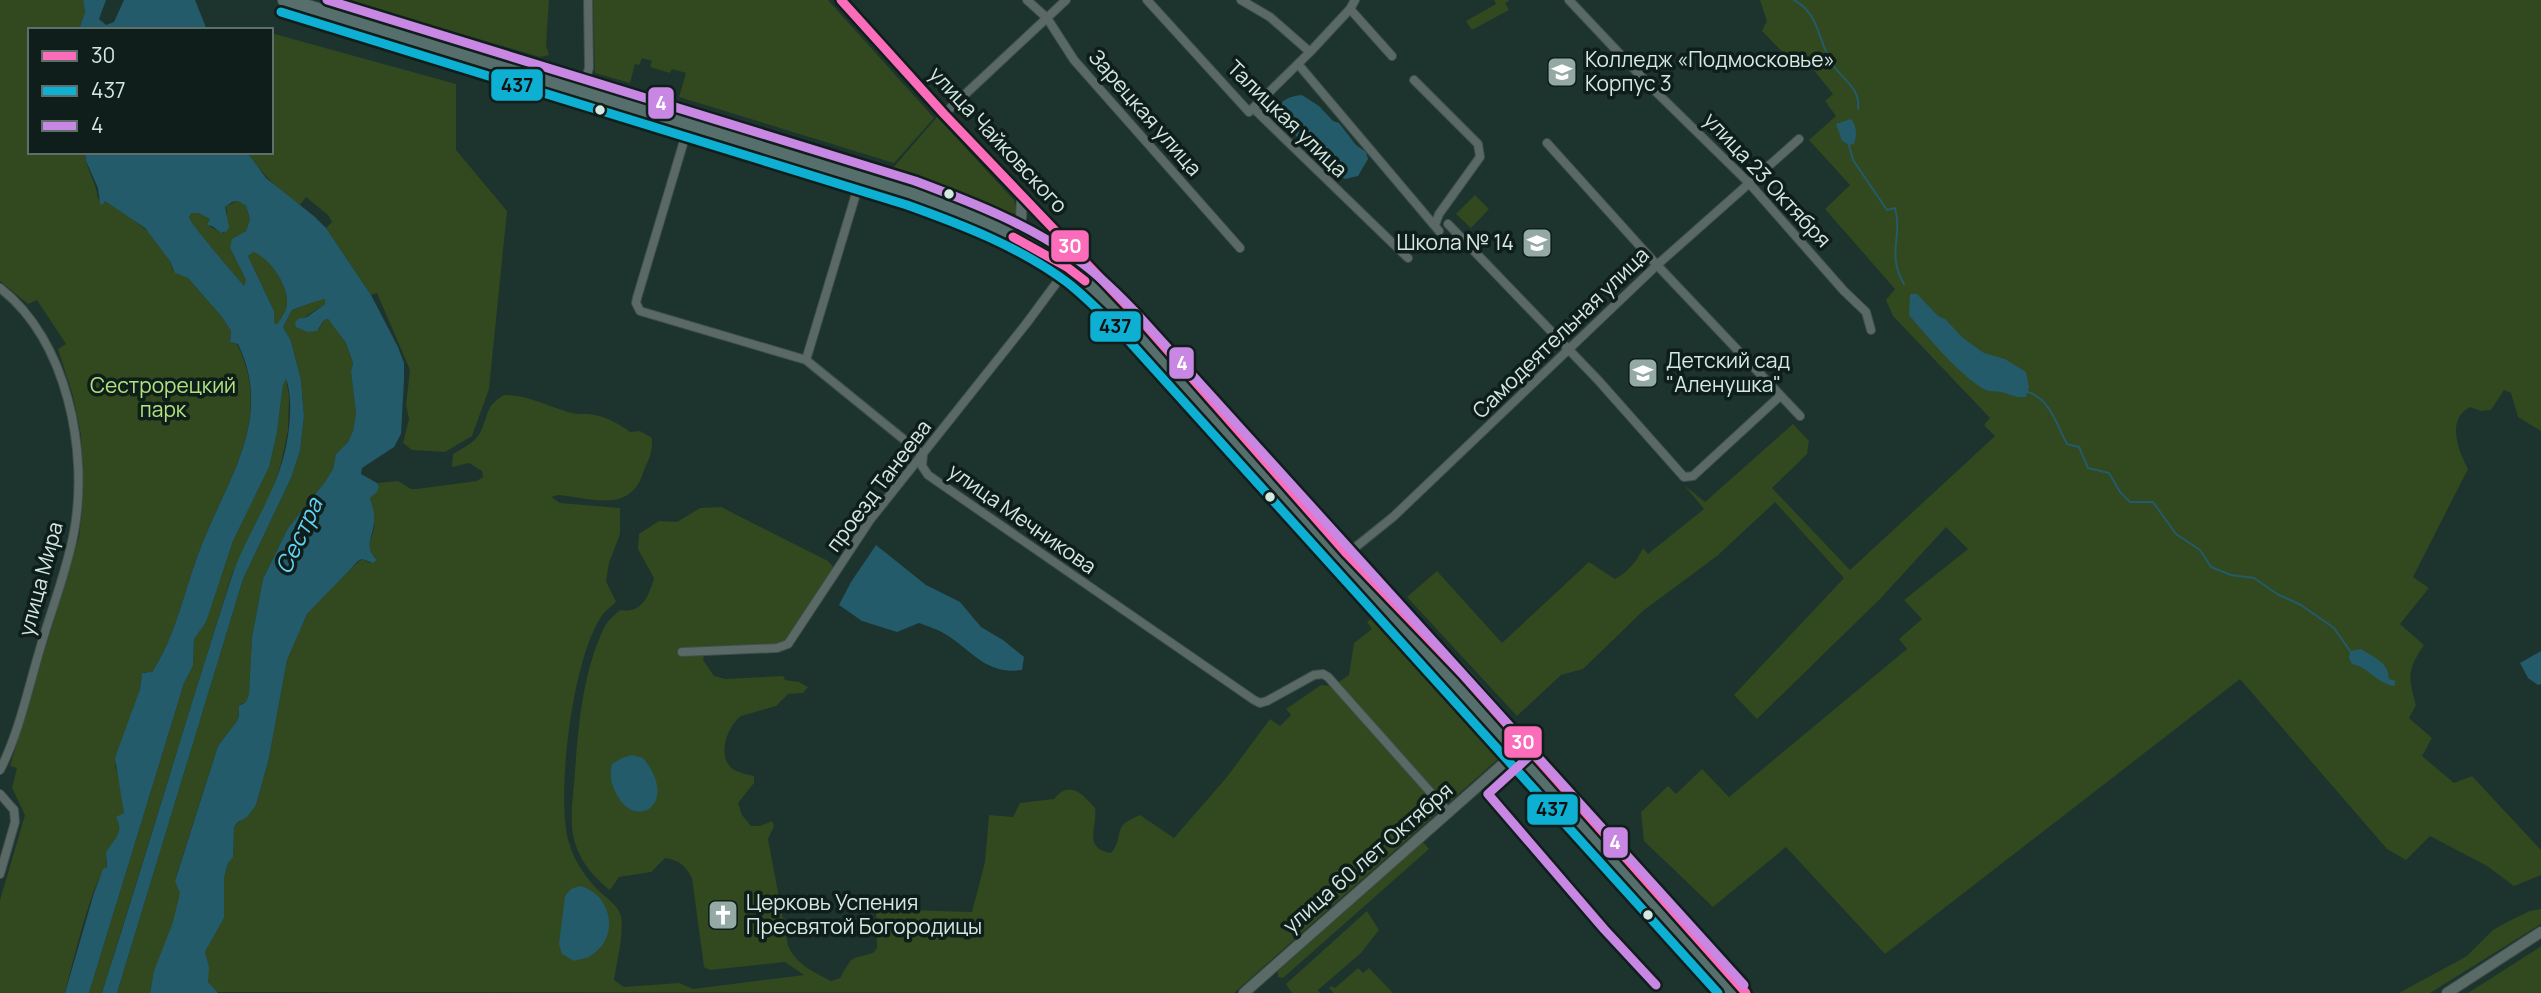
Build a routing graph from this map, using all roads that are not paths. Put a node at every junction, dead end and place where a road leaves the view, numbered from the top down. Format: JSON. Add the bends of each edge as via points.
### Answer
{"nodes":[{"id":1,"x":285,"y":0,"type":"edge"},
{"id":2,"x":309,"y":0,"type":"edge"},
{"id":3,"x":588,"y":0,"type":"edge"},
{"id":4,"x":841,"y":0,"type":"edge"},
{"id":5,"x":1027,"y":0,"type":"edge"},
{"id":6,"x":1066,"y":0,"type":"edge"},
{"id":7,"x":1147,"y":0,"type":"edge"},
{"id":8,"x":1241,"y":0,"type":"edge"},
{"id":9,"x":1354,"y":0,"type":"edge"},
{"id":10,"x":1569,"y":0,"type":"edge"},
{"id":11,"x":1350,"y":9,"type":"junction"},
{"id":12,"x":1047,"y":18,"type":"junction"},
{"id":13,"x":1310,"y":52,"type":"junction"},
{"id":14,"x":1392,"y":56,"type":"dead end"},
{"id":15,"x":1298,"y":64,"type":"junction"},
{"id":16,"x":1414,"y":80,"type":"dead end"},
{"id":17,"x":584,"y":85,"type":"junction"},
{"id":18,"x":1253,"y":108,"type":"junction"},
{"id":19,"x":944,"y":114,"type":"junction"},
{"id":20,"x":689,"y":124,"type":"junction"},
{"id":21,"x":1799,"y":139,"type":"dead end"},
{"id":22,"x":1547,"y":143,"type":"dead end"},
{"id":23,"x":861,"y":177,"type":"junction"},
{"id":24,"x":1749,"y":183,"type":"junction"},
{"id":25,"x":1022,"y":197,"type":"junction"},
{"id":26,"x":1448,"y":224,"type":"dead end"},
{"id":27,"x":1015,"y":233,"type":"junction"},
{"id":28,"x":1240,"y":247,"type":"dead end"},
{"id":29,"x":1408,"y":258,"type":"dead end"},
{"id":30,"x":1071,"y":264,"type":"junction"},
{"id":31,"x":1657,"y":265,"type":"junction"},
{"id":32,"x":1101,"y":281,"type":"junction"},
{"id":33,"x":0,"y":288,"type":"edge"},
{"id":34,"x":1871,"y":330,"type":"dead end"},
{"id":35,"x":1569,"y":349,"type":"junction"},
{"id":36,"x":806,"y":360,"type":"junction"},
{"id":37,"x":1780,"y":396,"type":"junction"},
{"id":38,"x":1800,"y":415,"type":"dead end"},
{"id":39,"x":923,"y":455,"type":"junction"},
{"id":40,"x":1347,"y":554,"type":"junction"},
{"id":41,"x":682,"y":652,"type":"dead end"},
{"id":42,"x":1521,"y":748,"type":"junction"},
{"id":43,"x":0,"y":770,"type":"edge"},
{"id":44,"x":0,"y":794,"type":"edge"},
{"id":45,"x":1449,"y":813,"type":"junction"},
{"id":46,"x":0,"y":874,"type":"edge"},
{"id":47,"x":2541,"y":932,"type":"edge"},
{"id":48,"x":1244,"y":993,"type":"edge"},
{"id":49,"x":1735,"y":993,"type":"edge"},
{"id":50,"x":1746,"y":993,"type":"edge"},
{"id":51,"x":2447,"y":993,"type":"edge"}],
"edges":[{"from":1,"to":20,"type":"highway"},
{"from":2,"to":17,"type":"highway"},
{"from":3,"to":17,"type":"street","via":[[589,68]]},
{"from":4,"to":19,"type":"street","name":"улица Чайковского"},
{"from":5,"to":12,"type":"street","name":"Зарецкая улица"},
{"from":6,"to":12,"type":"street"},
{"from":7,"to":18,"type":"street","name":"Талицкая улица","via":[[1250,111]]},
{"from":8,"to":13,"type":"street","via":[[1270,17]]},
{"from":9,"to":11,"type":"street"},
{"from":10,"to":24,"type":"street","name":"улица 23 Октября"},
{"from":11,"to":13,"type":"street"},
{"from":11,"to":14,"type":"street"},
{"from":12,"to":19,"type":"street"},
{"from":12,"to":28,"type":"street","name":"Зарецкая улица","via":[[1074,61]]},
{"from":13,"to":15,"type":"street"},
{"from":15,"to":16,"type":"street","via":[[1437,228],[1440,214],[1480,157],[1478,144]]},
{"from":15,"to":18,"type":"street"},
{"from":17,"to":27,"type":"highway","via":[[912,185]]},
{"from":18,"to":29,"type":"street","name":"Талицкая улица"},
{"from":19,"to":25,"type":"street","name":"улица Чайковского"},
{"from":20,"to":23,"type":"highway"},
{"from":20,"to":36,"type":"street","name":"улица Мечникова","via":[[637,298],[638,308]]},
{"from":21,"to":24,"type":"street","name":"Самодеятельная улица"},
{"from":22,"to":31,"type":"street"},
{"from":23,"to":27,"type":"highway"},
{"from":23,"to":36,"type":"street"},
{"from":24,"to":31,"type":"street","name":"Самодеятельная улица"},
{"from":24,"to":34,"type":"street","name":"улица 23 Октября","via":[[1866,312]]},
{"from":25,"to":27,"type":"street"},
{"from":25,"to":32,"type":"street","name":"улица Чайковского"},
{"from":26,"to":35,"type":"street"},
{"from":27,"to":30,"type":"highway"},
{"from":30,"to":32,"type":"highway"},
{"from":30,"to":39,"type":"street","name":"проезд Танеева"},
{"from":30,"to":42,"type":"highway","name":"улица Чайковского"},
{"from":31,"to":35,"type":"street","name":"Самодеятельная улица"},
{"from":31,"to":37,"type":"street"},
{"from":32,"to":40,"type":"highway","name":"улица Чайковского"},
{"from":33,"to":43,"type":"street","name":"улица Мира","via":[[18,303],[50,350],[73,421],[78,493],[63,573]]},
{"from":35,"to":37,"type":"street","via":[[1686,477]]},
{"from":35,"to":40,"type":"street","name":"Самодеятельная улица","via":[[1393,517]]},
{"from":36,"to":39,"type":"street","name":"улица Мечникова"},
{"from":37,"to":38,"type":"street"},
{"from":39,"to":41,"type":"street","name":"проезд Танеева","via":[[870,520],[788,644]]},
{"from":39,"to":45,"type":"street","name":"улица Мечникова","via":[[922,466],[928,475],[1254,701],[1268,701],[1317,674],[1328,677]]},
{"from":40,"to":42,"type":"highway","name":"улица Чайковского","via":[[1402,609]]},
{"from":42,"to":45,"type":"street","name":"улица 60 лет Октября"},
{"from":42,"to":49,"type":"highway","name":"улица Чайковского"},
{"from":42,"to":50,"type":"highway","name":"улица Чайковского"},
{"from":44,"to":46,"type":"street","via":[[14,810],[15,822]]},
{"from":45,"to":48,"type":"street","name":"улица 60 лет Октября"},
{"from":47,"to":51,"type":"street"}]}
